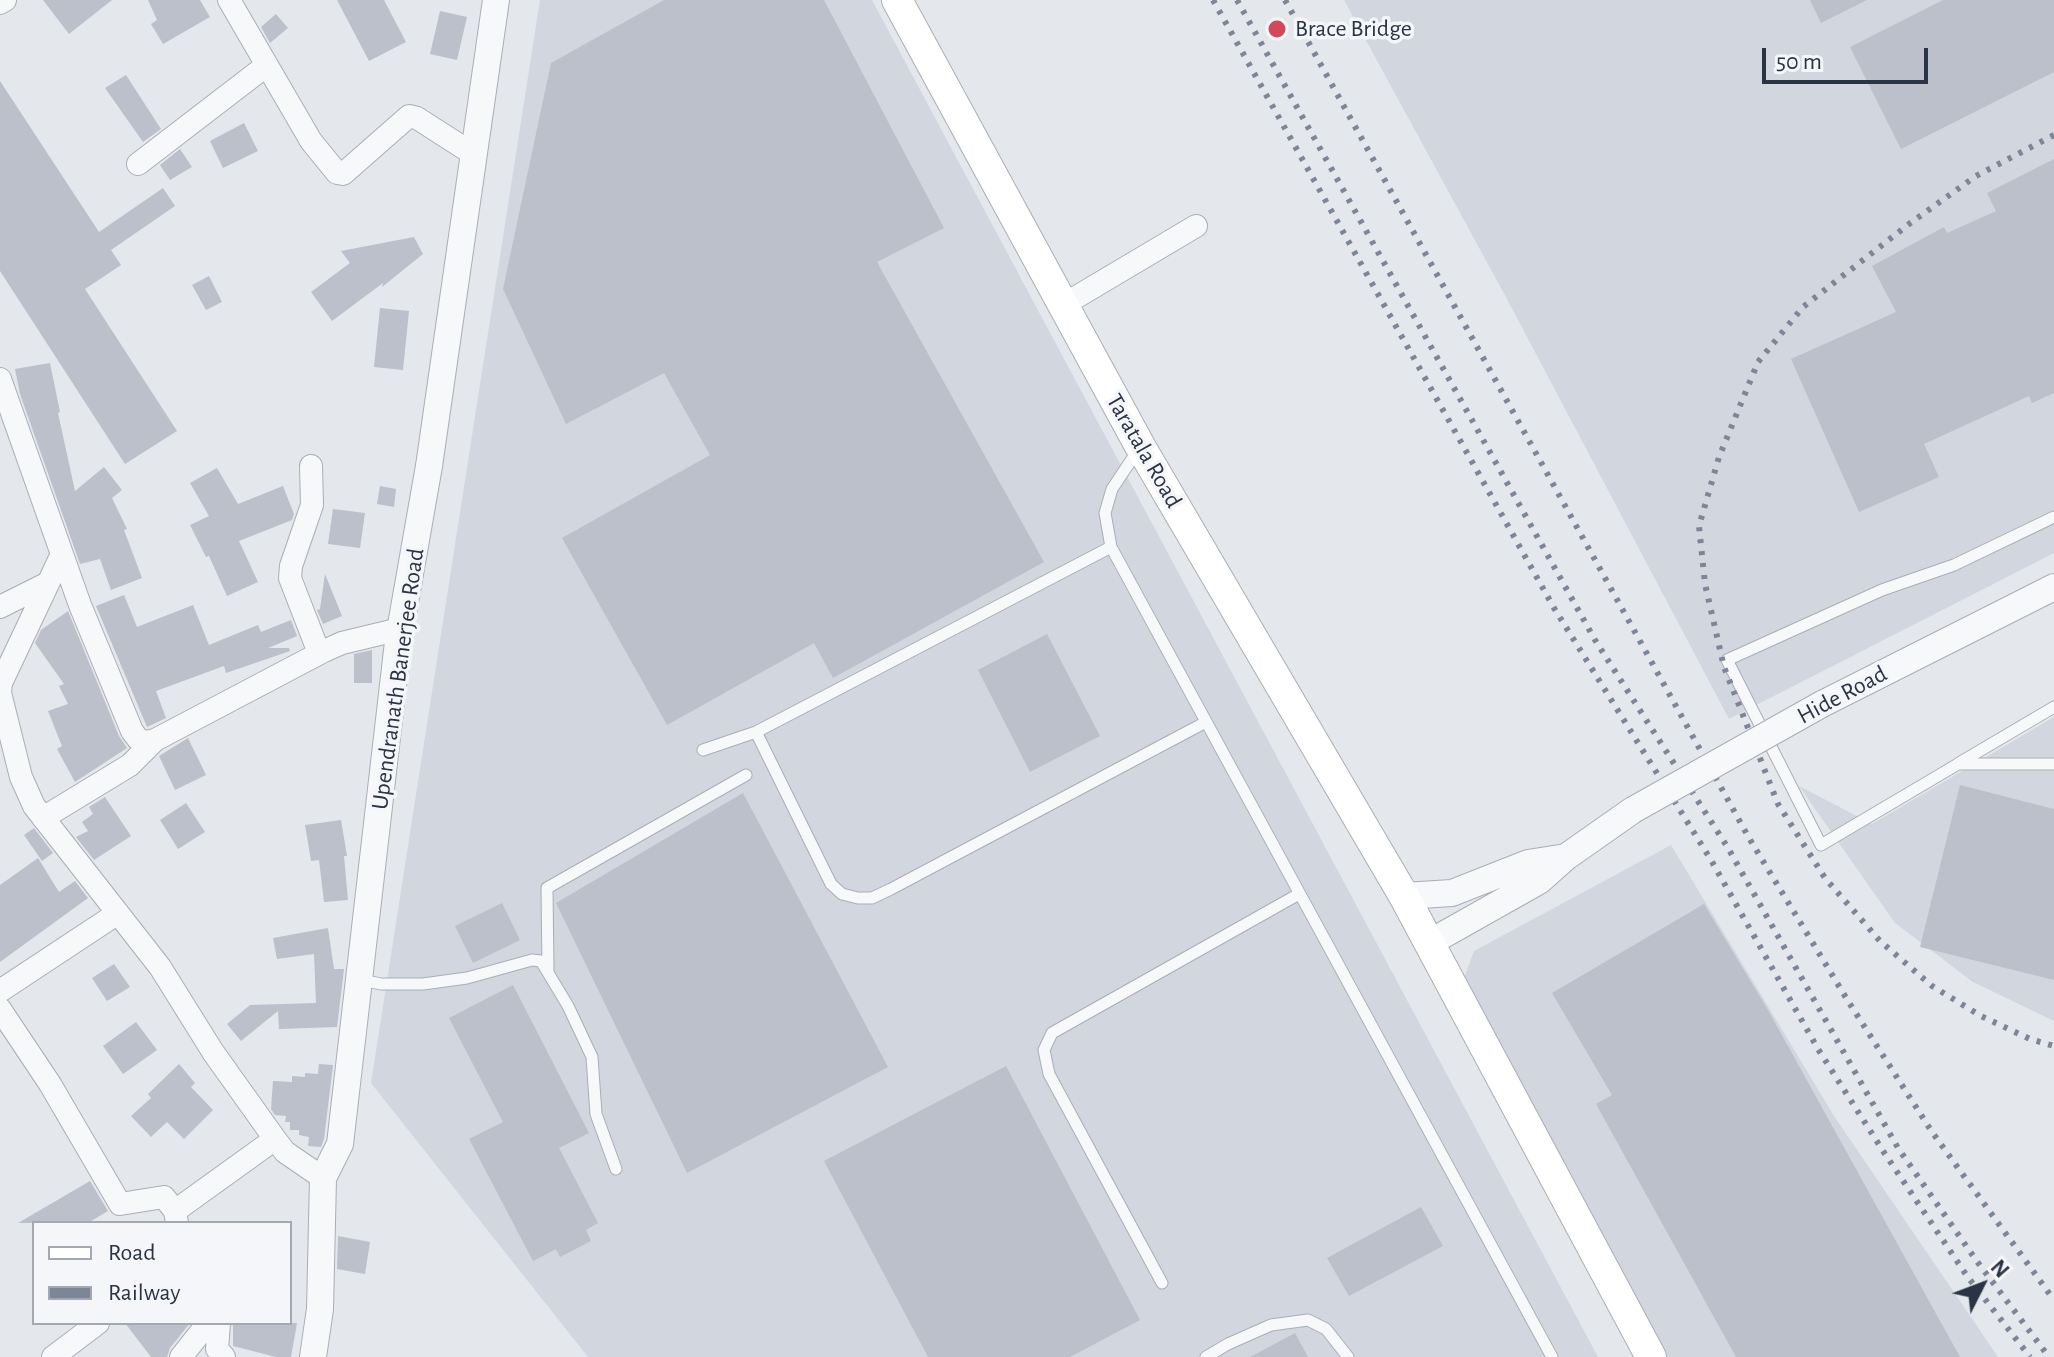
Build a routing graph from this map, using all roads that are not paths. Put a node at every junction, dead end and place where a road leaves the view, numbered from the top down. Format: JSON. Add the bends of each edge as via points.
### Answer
{"nodes":[{"id":1,"x":5,"y":0,"type":"edge"},
{"id":2,"x":229,"y":0,"type":"edge"},
{"id":3,"x":496,"y":0,"type":"edge"},
{"id":4,"x":897,"y":0,"type":"edge"},
{"id":5,"x":0,"y":3,"type":"edge"},
{"id":6,"x":267,"y":65,"type":"junction"},
{"id":7,"x":473,"y":154,"type":"junction"},
{"id":8,"x":138,"y":164,"type":"dead end"},
{"id":9,"x":1196,"y":226,"type":"dead end"},
{"id":10,"x":1063,"y":305,"type":"junction"},
{"id":11,"x":0,"y":379,"type":"edge"},
{"id":12,"x":1140,"y":446,"type":"junction"},
{"id":13,"x":311,"y":466,"type":"dead end"},
{"id":14,"x":2054,"y":517,"type":"edge"},
{"id":15,"x":1111,"y":547,"type":"junction"},
{"id":16,"x":62,"y":554,"type":"junction"},
{"id":17,"x":48,"y":583,"type":"junction"},
{"id":18,"x":2054,"y":587,"type":"edge"},
{"id":19,"x":0,"y":607,"type":"edge"},
{"id":20,"x":400,"y":629,"type":"junction"},
{"id":21,"x":319,"y":653,"type":"junction"},
{"id":22,"x":1,"y":685,"type":"edge"},
{"id":23,"x":2054,"y":707,"type":"edge"},
{"id":24,"x":1206,"y":722,"type":"junction"},
{"id":25,"x":756,"y":732,"type":"junction"},
{"id":26,"x":155,"y":740,"type":"junction"},
{"id":27,"x":703,"y":750,"type":"dead end"},
{"id":28,"x":1958,"y":764,"type":"junction"},
{"id":29,"x":2054,"y":764,"type":"edge"},
{"id":30,"x":746,"y":775,"type":"dead end"},
{"id":31,"x":43,"y":818,"type":"junction"},
{"id":32,"x":1566,"y":857,"type":"junction"},
{"id":33,"x":1299,"y":894,"type":"junction"},
{"id":34,"x":1404,"y":896,"type":"junction"},
{"id":35,"x":118,"y":913,"type":"junction"},
{"id":36,"x":1429,"y":943,"type":"junction"},
{"id":37,"x":548,"y":976,"type":"junction"},
{"id":38,"x":361,"y":980,"type":"junction"},
{"id":39,"x":0,"y":991,"type":"edge"},
{"id":40,"x":0,"y":1009,"type":"edge"},
{"id":41,"x":275,"y":1139,"type":"junction"},
{"id":42,"x":616,"y":1169,"type":"dead end"},
{"id":43,"x":323,"y":1178,"type":"junction"},
{"id":44,"x":176,"y":1217,"type":"edge"},
{"id":45,"x":1162,"y":1283,"type":"dead end"},
{"id":46,"x":95,"y":1325,"type":"edge"},
{"id":47,"x":206,"y":1325,"type":"edge"},
{"id":48,"x":219,"y":1325,"type":"edge"},
{"id":49,"x":53,"y":1357,"type":"edge"},
{"id":50,"x":181,"y":1357,"type":"edge"},
{"id":51,"x":224,"y":1357,"type":"edge"},
{"id":52,"x":313,"y":1357,"type":"edge"},
{"id":53,"x":1206,"y":1357,"type":"edge"},
{"id":54,"x":1348,"y":1357,"type":"edge"},
{"id":55,"x":1552,"y":1357,"type":"edge"},
{"id":56,"x":1651,"y":1357,"type":"edge"}],
"edges":[{"from":1,"to":5,"type":"street"},
{"from":2,"to":6,"type":"street"},
{"from":3,"to":7,"type":"street","name":"Upendranath Banerjee Road"},
{"from":4,"to":10,"type":"main road","name":"Taratala Road"},
{"from":6,"to":7,"type":"street","via":[[311,141],[340,175],[409,116]]},
{"from":6,"to":8,"type":"street"},
{"from":7,"to":20,"type":"street","name":"Upendranath Banerjee Road"},
{"from":9,"to":10,"type":"street"},
{"from":10,"to":12,"type":"main road","name":"Taratala Road"},
{"from":11,"to":16,"type":"street"},
{"from":12,"to":15,"type":"lane","via":[[1112,489],[1105,513]]},
{"from":12,"to":34,"type":"main road","name":"Taratala Road"},
{"from":13,"to":21,"type":"street","via":[[312,505],[290,578]]},
{"from":14,"to":28,"type":"lane","via":[[1727,660],[1821,845]]},
{"from":15,"to":24,"type":"lane"},
{"from":15,"to":25,"type":"lane"},
{"from":16,"to":17,"type":"street"},
{"from":16,"to":26,"type":"street","via":[[132,731],[145,742]]},
{"from":17,"to":19,"type":"street"},
{"from":17,"to":22,"type":"street"},
{"from":18,"to":32,"type":"street","name":"Hide Road","bridge":true,"via":[[1822,704],[1633,810]]},
{"from":20,"to":21,"type":"street"},
{"from":20,"to":38,"type":"street","name":"Upendranath Banerjee Road"},
{"from":21,"to":26,"type":"street"},
{"from":22,"to":31,"type":"street","via":[[21,777]]},
{"from":23,"to":28,"type":"lane"},
{"from":24,"to":25,"type":"lane","via":[[872,898],[842,894],[831,884]]},
{"from":24,"to":33,"type":"lane"},
{"from":25,"to":27,"type":"lane"},
{"from":26,"to":31,"type":"street","via":[[130,765]]},
{"from":28,"to":29,"type":"lane"},
{"from":30,"to":37,"type":"lane","via":[[547,888]]},
{"from":31,"to":35,"type":"street"},
{"from":32,"to":34,"type":"street","via":[[1528,863],[1452,893]]},
{"from":32,"to":36,"type":"street","name":"Hide Road","via":[[1539,881]]},
{"from":33,"to":45,"type":"lane","via":[[1074,1019],[1052,1033],[1044,1050],[1049,1074]]},
{"from":33,"to":55,"type":"lane"},
{"from":34,"to":36,"type":"main road","name":"Taratala Road"},
{"from":35,"to":39,"type":"street"},
{"from":35,"to":41,"type":"street"},
{"from":36,"to":56,"type":"main road","name":"Taratala Road"},
{"from":37,"to":38,"type":"lane","via":[[537,960],[423,984]]},
{"from":37,"to":42,"type":"lane","via":[[592,1057],[596,1114]]},
{"from":38,"to":43,"type":"street","name":"Upendranath Banerjee Road","via":[[340,1144]]},
{"from":40,"to":44,"type":"street","via":[[120,1204],[164,1197]]},
{"from":41,"to":43,"type":"street"},
{"from":41,"to":44,"type":"street"},
{"from":43,"to":52,"type":"street","name":"Upendranath Banerjee Road","via":[[320,1309]]},
{"from":46,"to":49,"type":"street"},
{"from":47,"to":50,"type":"street"},
{"from":48,"to":51,"type":"street","via":[[217,1349]]},
{"from":53,"to":54,"type":"lane","via":[[1271,1325],[1308,1320],[1326,1329]]}]}
